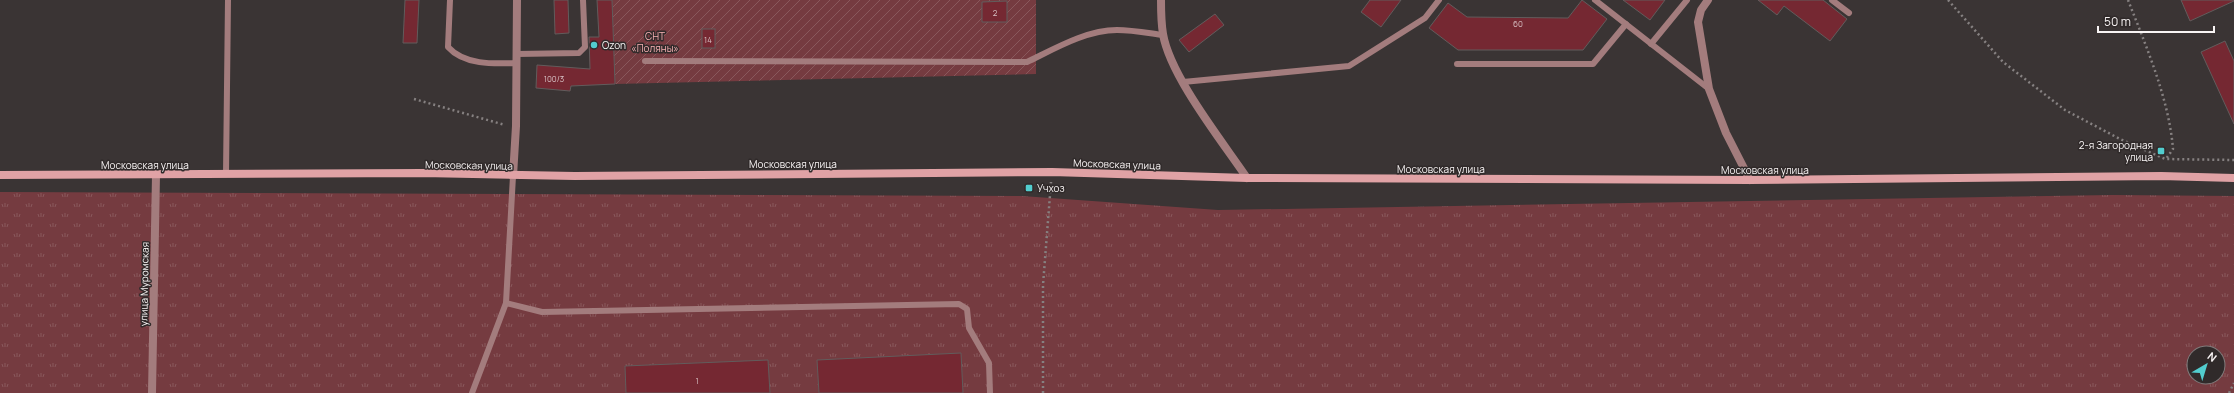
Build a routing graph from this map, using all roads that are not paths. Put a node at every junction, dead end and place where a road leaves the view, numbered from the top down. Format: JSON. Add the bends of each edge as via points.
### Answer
{"nodes":[{"id":1,"x":228,"y":0,"type":"edge"},
{"id":2,"x":450,"y":0,"type":"edge"},
{"id":3,"x":517,"y":0,"type":"edge"},
{"id":4,"x":583,"y":0,"type":"edge"},
{"id":5,"x":1161,"y":0,"type":"edge"},
{"id":6,"x":1439,"y":0,"type":"edge"},
{"id":7,"x":1687,"y":0,"type":"edge"},
{"id":8,"x":1708,"y":0,"type":"edge"},
{"id":9,"x":1832,"y":0,"type":"edge"},
{"id":10,"x":1599,"y":1,"type":"edge"},
{"id":11,"x":1849,"y":13,"type":"dead end"},
{"id":12,"x":1626,"y":24,"type":"junction"},
{"id":13,"x":1163,"y":35,"type":"junction"},
{"id":14,"x":1651,"y":44,"type":"junction"},
{"id":15,"x":517,"y":54,"type":"junction"},
{"id":16,"x":645,"y":61,"type":"dead end"},
{"id":17,"x":516,"y":63,"type":"junction"},
{"id":18,"x":1458,"y":64,"type":"dead end"},
{"id":19,"x":1183,"y":82,"type":"junction"},
{"id":20,"x":1709,"y":89,"type":"junction"},
{"id":21,"x":226,"y":174,"type":"junction"},
{"id":22,"x":0,"y":175,"type":"edge"},
{"id":23,"x":156,"y":175,"type":"junction"},
{"id":24,"x":513,"y":176,"type":"junction"},
{"id":25,"x":1247,"y":178,"type":"junction"},
{"id":26,"x":2234,"y":178,"type":"edge"},
{"id":27,"x":1750,"y":180,"type":"junction"},
{"id":28,"x":506,"y":303,"type":"junction"},
{"id":29,"x":152,"y":393,"type":"edge"},
{"id":30,"x":472,"y":393,"type":"edge"},
{"id":31,"x":990,"y":393,"type":"edge"}],
"edges":[{"from":1,"to":21,"type":"lane"},
{"from":2,"to":17,"type":"lane","via":[[448,47],[456,56],[465,60],[499,64]]},
{"from":3,"to":15,"type":"street"},
{"from":4,"to":15,"type":"lane","via":[[583,51]]},
{"from":5,"to":13,"type":"street"},
{"from":6,"to":19,"type":"lane","via":[[1424,18],[1349,66]]},
{"from":7,"to":14,"type":"lane"},
{"from":8,"to":20,"type":"street","via":[[1701,10],[1698,22]]},
{"from":9,"to":11,"type":"lane"},
{"from":10,"to":12,"type":"lane"},
{"from":12,"to":14,"type":"lane"},
{"from":12,"to":18,"type":"lane","via":[[1593,64]]},
{"from":13,"to":16,"type":"lane","via":[[1116,30],[1102,32],[1027,62]]},
{"from":13,"to":19,"type":"street"},
{"from":14,"to":20,"type":"lane"},
{"from":15,"to":17,"type":"street"},
{"from":17,"to":24,"type":"street"},
{"from":19,"to":25,"type":"street"},
{"from":20,"to":27,"type":"street","via":[[1726,133]]},
{"from":21,"to":23,"type":"main road","name":"Московская улица"},
{"from":21,"to":24,"type":"main road","name":"Московская улица","via":[[423,173]]},
{"from":22,"to":23,"type":"main road","name":"Московская улица"},
{"from":23,"to":29,"type":"street","name":"улица Муромская"},
{"from":24,"to":25,"type":"main road","name":"Московская улица","via":[[1052,172]]},
{"from":24,"to":28,"type":"lane"},
{"from":25,"to":27,"type":"main road","name":"Московская улица"},
{"from":26,"to":27,"type":"main road","name":"Московская улица","via":[[2161,176]]},
{"from":28,"to":30,"type":"lane"},
{"from":28,"to":31,"type":"lane","via":[[542,312],[959,304],[966,309],[969,328],[989,363]]}]}
